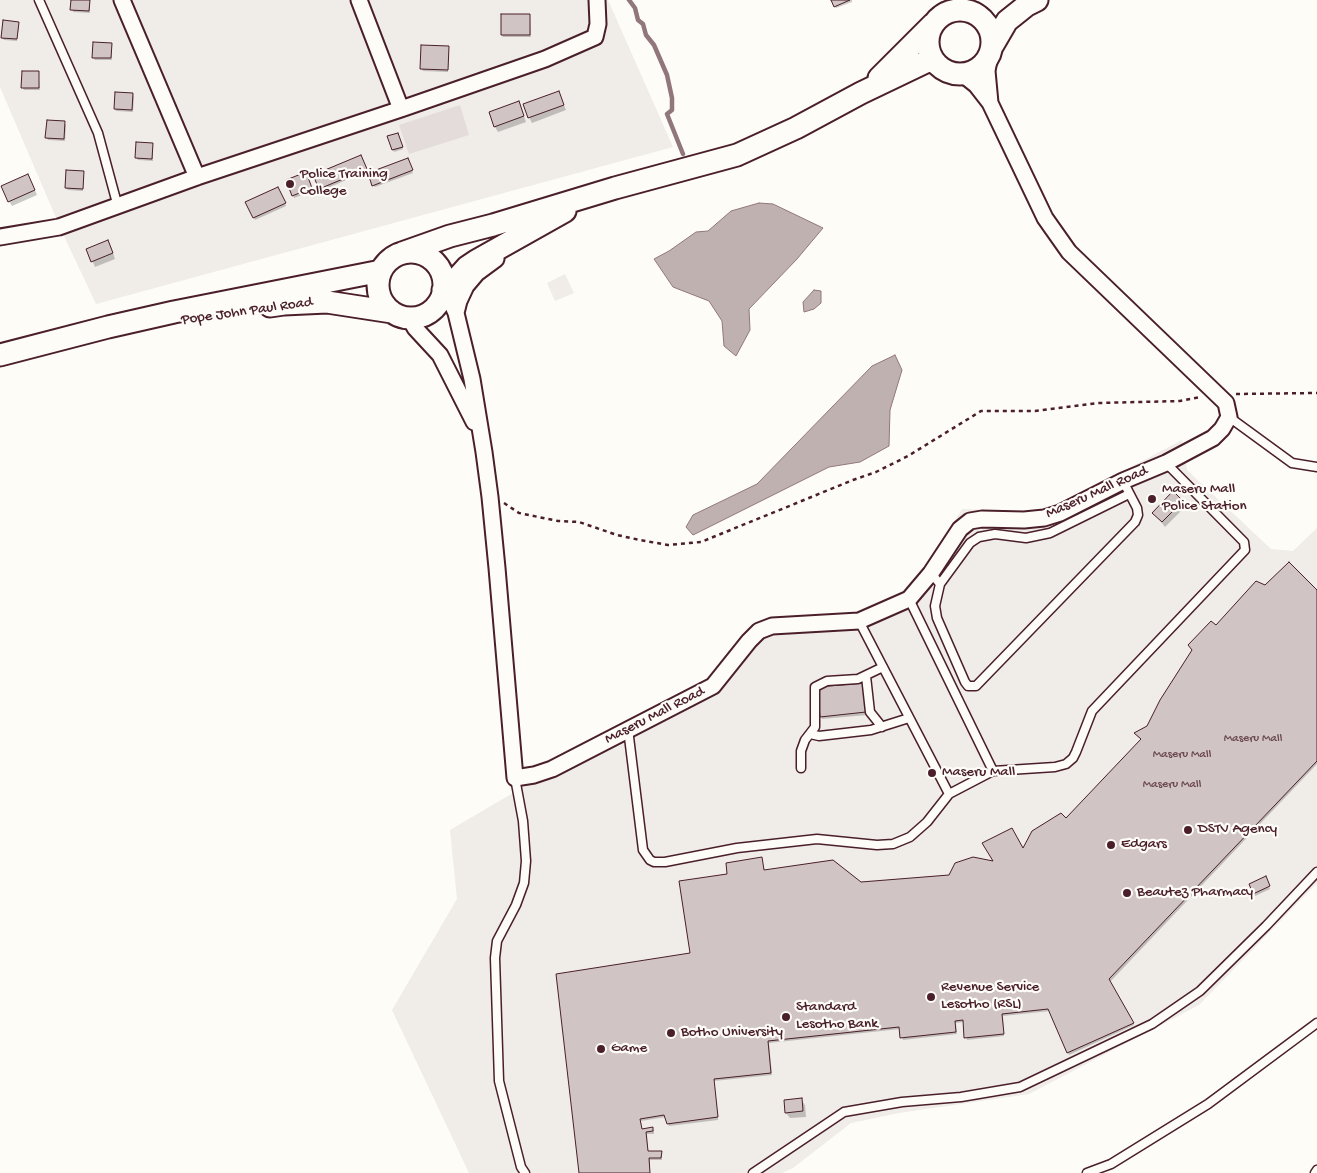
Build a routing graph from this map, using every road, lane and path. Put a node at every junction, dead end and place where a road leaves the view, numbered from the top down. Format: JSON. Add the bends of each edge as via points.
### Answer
{"nodes":[{"id":1,"x":38,"y":0,"type":"edge"},
{"id":2,"x":122,"y":0,"type":"edge"},
{"id":3,"x":359,"y":0,"type":"edge"},
{"id":4,"x":596,"y":0,"type":"edge"},
{"id":5,"x":1032,"y":2,"type":"edge"},
{"id":6,"x":972,"y":9,"type":"edge"},
{"id":7,"x":938,"y":14,"type":"edge"},
{"id":8,"x":992,"y":50,"type":"junction"},
{"id":9,"x":932,"y":59,"type":"junction"},
{"id":10,"x":958,"y":74,"type":"junction"},
{"id":11,"x":861,"y":92,"type":"junction"},
{"id":12,"x":990,"y":102,"type":"junction"},
{"id":13,"x":401,"y":109,"type":"junction"},
{"id":14,"x":198,"y":177,"type":"junction"},
{"id":15,"x":615,"y":188,"type":"junction"},
{"id":16,"x":118,"y":207,"type":"junction"},
{"id":17,"x":0,"y":238,"type":"edge"},
{"id":18,"x":514,"y":240,"type":"junction"},
{"id":19,"x":402,"y":253,"type":"junction"},
{"id":20,"x":381,"y":271,"type":"junction"},
{"id":21,"x":443,"y":291,"type":"junction"},
{"id":22,"x":456,"y":313,"type":"junction"},
{"id":23,"x":401,"y":315,"type":"junction"},
{"id":24,"x":131,"y":322,"type":"junction"},
{"id":25,"x":0,"y":356,"type":"edge"},
{"id":26,"x":1317,"y":393,"type":"edge"},
{"id":27,"x":1217,"y":394,"type":"junction"},
{"id":28,"x":1229,"y":417,"type":"junction"},
{"id":29,"x":484,"y":452,"type":"junction"},
{"id":30,"x":1166,"y":463,"type":"junction"},
{"id":31,"x":1317,"y":467,"type":"edge"},
{"id":32,"x":1126,"y":487,"type":"junction"},
{"id":33,"x":490,"y":492,"type":"junction"},
{"id":34,"x":935,"y":578,"type":"junction"},
{"id":35,"x":909,"y":599,"type":"junction"},
{"id":36,"x":859,"y":621,"type":"junction"},
{"id":37,"x":882,"y":668,"type":"junction"},
{"id":38,"x":866,"y":676,"type":"junction"},
{"id":39,"x":909,"y":718,"type":"junction"},
{"id":40,"x":882,"y":727,"type":"junction"},
{"id":41,"x":628,"y":730,"type":"junction"},
{"id":42,"x":810,"y":734,"type":"junction"},
{"id":43,"x":801,"y":768,"type":"dead end"},
{"id":44,"x":993,"y":771,"type":"junction"},
{"id":45,"x":515,"y":778,"type":"junction"},
{"id":46,"x":949,"y":794,"type":"junction"},
{"id":47,"x":1317,"y":872,"type":"edge"},
{"id":48,"x":1317,"y":1023,"type":"edge"},
{"id":49,"x":525,"y":1173,"type":"edge"},
{"id":50,"x":753,"y":1173,"type":"edge"},
{"id":51,"x":1087,"y":1173,"type":"edge"}],
"edges":[{"from":1,"to":16,"type":"lane","via":[[98,132]]},
{"from":2,"to":14,"type":"street"},
{"from":3,"to":13,"type":"street"},
{"from":4,"to":13,"type":"street","via":[[598,24],[595,37],[545,59]]},
{"from":5,"to":6,"type":"main road","via":[[991,12]]},
{"from":5,"to":8,"type":"main road","via":[[1007,21]]},
{"from":6,"to":7,"type":"main road"},
{"from":6,"to":8,"type":"main road","via":[[991,30]]},
{"from":7,"to":9,"type":"main road","via":[[929,32]]},
{"from":7,"to":11,"type":"main road","via":[[888,70]]},
{"from":8,"to":10,"type":"main road","via":[[977,70]]},
{"from":8,"to":12,"type":"street","via":[[988,71]]},
{"from":9,"to":10,"type":"main road","via":[[939,67]]},
{"from":9,"to":11,"type":"main road"},
{"from":10,"to":12,"type":"street","via":[[976,85]]},
{"from":11,"to":15,"type":"main road","via":[[738,155]]},
{"from":12,"to":27,"type":"street","via":[[1045,218],[1069,252]]},
{"from":13,"to":14,"type":"street"},
{"from":14,"to":16,"type":"street"},
{"from":15,"to":18,"type":"main road"},
{"from":15,"to":19,"type":"main road"},
{"from":16,"to":17,"type":"street","via":[[59,227]]},
{"from":18,"to":21,"type":"main road","via":[[467,267]]},
{"from":18,"to":22,"type":"street","via":[[510,248],[466,286]]},
{"from":19,"to":20,"type":"main road","via":[[392,258]]},
{"from":19,"to":21,"type":"main road","via":[[415,252],[433,260],[440,271]]},
{"from":20,"to":23,"type":"main road","via":[[378,290],[383,303]]},
{"from":20,"to":24,"type":"main road","name":"Pope John Paul Road"},
{"from":21,"to":22,"type":"street"},
{"from":21,"to":23,"type":"main road","via":[[430,311],[420,316]]},
{"from":22,"to":29,"type":"street","via":[[472,379]]},
{"from":23,"to":24,"type":"main road","name":"Pope John Paul Road","via":[[346,304],[308,302],[171,322]]},
{"from":23,"to":29,"type":"street","via":[[440,355],[472,418]]},
{"from":24,"to":25,"type":"main road","name":"Pope John Paul Road"},
{"from":26,"to":27,"type":"path"},
{"from":27,"to":28,"type":"street","via":[[1226,403]]},
{"from":27,"to":33,"type":"path","via":[[1180,401],[1098,404],[1035,411],[981,411],[876,472],[701,542],[659,544],[579,522],[519,513]]},
{"from":28,"to":30,"type":"street","name":"Maseru Mall Road","via":[[1213,438]]},
{"from":28,"to":31,"type":"lane","via":[[1292,463]]},
{"from":29,"to":33,"type":"street"},
{"from":30,"to":32,"type":"street","name":"Maseru Mall Road"},
{"from":30,"to":44,"type":"lane","via":[[1244,542],[1244,553],[1092,711],[1073,758],[1055,767]]},
{"from":32,"to":34,"type":"street","name":"Maseru Mall Road","via":[[1044,518],[970,521],[960,529]]},
{"from":32,"to":34,"type":"lane","via":[[1137,508],[1135,522],[976,686],[968,686],[965,682],[937,618]]},
{"from":33,"to":45,"type":"street"},
{"from":34,"to":35,"type":"street","name":"Maseru Mall Road"},
{"from":35,"to":36,"type":"street","name":"Maseru Mall Road"},
{"from":35,"to":44,"type":"lane"},
{"from":36,"to":37,"type":"lane"},
{"from":36,"to":41,"type":"street","name":"Maseru Mall Road","via":[[772,626],[759,631],[713,686]]},
{"from":37,"to":38,"type":"lane"},
{"from":37,"to":39,"type":"lane"},
{"from":38,"to":40,"type":"lane","via":[[870,712]]},
{"from":38,"to":42,"type":"lane","via":[[827,681],[815,687],[815,727]]},
{"from":39,"to":40,"type":"lane"},
{"from":39,"to":46,"type":"lane"},
{"from":40,"to":42,"type":"lane","via":[[819,736]]},
{"from":41,"to":45,"type":"street","name":"Maseru Mall Road","via":[[552,768]]},
{"from":41,"to":46,"type":"lane","via":[[643,850],[654,862],[817,839],[892,844],[910,837],[927,822]]},
{"from":42,"to":43,"type":"lane","via":[[801,751]]},
{"from":44,"to":46,"type":"lane"},
{"from":45,"to":49,"type":"lane","via":[[526,861],[524,883],[497,941],[498,1081]]},
{"from":47,"to":50,"type":"lane","via":[[1200,991],[1152,1024],[1020,1087],[844,1112]]},
{"from":48,"to":51,"type":"lane","via":[[1208,1104],[1111,1164]]}]}
